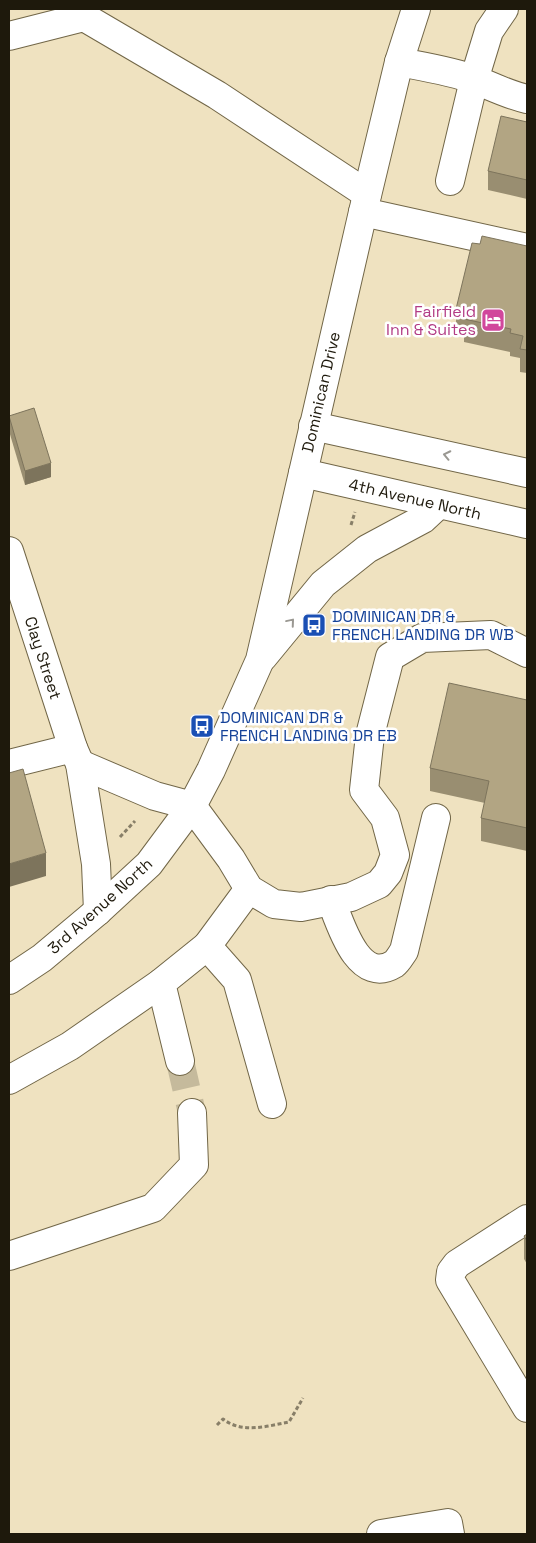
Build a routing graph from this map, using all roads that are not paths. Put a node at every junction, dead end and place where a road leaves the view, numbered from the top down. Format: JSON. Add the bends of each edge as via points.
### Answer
{"nodes":[{"id":1,"x":416,"y":9,"type":"edge"},
{"id":2,"x":504,"y":9,"type":"edge"},
{"id":3,"x":9,"y":36,"type":"edge"},
{"id":4,"x":399,"y":62,"type":"junction"},
{"id":5,"x":474,"y":80,"type":"junction"},
{"id":6,"x":527,"y":99,"type":"edge"},
{"id":7,"x":450,"y":181,"type":"dead end"},
{"id":8,"x":365,"y":203,"type":"junction"},
{"id":9,"x":527,"y":248,"type":"edge"},
{"id":10,"x":313,"y":426,"type":"junction"},
{"id":11,"x":302,"y":473,"type":"junction"},
{"id":12,"x":527,"y":473,"type":"edge"},
{"id":13,"x":438,"y":505,"type":"junction"},
{"id":14,"x":527,"y":524,"type":"edge"},
{"id":15,"x":9,"y":551,"type":"edge"},
{"id":16,"x":527,"y":653,"type":"edge"},
{"id":17,"x":260,"y":660,"type":"junction"},
{"id":18,"x":76,"y":756,"type":"junction"},
{"id":19,"x":9,"y":764,"type":"edge"},
{"id":20,"x":211,"y":770,"type":"joint"},
{"id":21,"x":192,"y":806,"type":"junction"},
{"id":22,"x":436,"y":818,"type":"dead end"},
{"id":23,"x":249,"y":889,"type":"junction"},
{"id":24,"x":330,"y":900,"type":"junction"},
{"id":25,"x":98,"y":911,"type":"junction"},
{"id":26,"x":206,"y":946,"type":"junction"},
{"id":27,"x":9,"y":980,"type":"edge"},
{"id":28,"x":161,"y":983,"type":"junction"},
{"id":29,"x":180,"y":1061,"type":"tunnel mouth"},
{"id":30,"x":9,"y":1080,"type":"edge"},
{"id":31,"x":272,"y":1104,"type":"dead end"},
{"id":32,"x":192,"y":1113,"type":"tunnel mouth"},
{"id":33,"x":527,"y":1219,"type":"edge"},
{"id":34,"x":9,"y":1256,"type":"edge"},
{"id":35,"x":527,"y":1408,"type":"edge"},
{"id":36,"x":456,"y":1530,"type":"edge"},
{"id":37,"x":381,"y":1534,"type":"edge"}],
"edges":[{"from":1,"to":4,"type":"street","name":"Dominican Drive"},
{"from":2,"to":5,"type":"street","via":[[488,31]]},
{"from":3,"to":8,"type":"street","via":[[84,17],[218,95]]},
{"from":4,"to":5,"type":"street"},
{"from":4,"to":8,"type":"street","name":"Dominican Drive"},
{"from":5,"to":6,"type":"street"},
{"from":5,"to":7,"type":"street"},
{"from":8,"to":9,"type":"street"},
{"from":8,"to":10,"type":"street","name":"Dominican Drive"},
{"from":10,"to":11,"type":"street","name":"Dominican Drive"},
{"from":12,"to":10,"type":"street","one_way":true},
{"from":11,"to":13,"type":"street","name":"4th Avenue North"},
{"from":11,"to":17,"type":"street","name":"Dominican Drive"},
{"from":13,"to":14,"type":"street","name":"4th Avenue North"},
{"from":17,"to":13,"type":"street","one_way":true,"via":[[323,584],[367,549],[423,519]]},
{"from":15,"to":18,"type":"street","name":"Clay Street"},
{"from":16,"to":24,"type":"street","via":[[491,635],[422,638],[390,657],[370,735],[364,790],[385,818],[395,855],[388,873],[379,884],[351,897]]},
{"from":17,"to":20,"type":"street","name":"Dominican Drive"},
{"from":18,"to":19,"type":"street"},
{"from":18,"to":21,"type":"street","via":[[155,796]]},
{"from":18,"to":25,"type":"street","name":"Clay Street","via":[[96,864]]},
{"from":20,"to":21,"type":"street","name":"3rd Avenue North"},
{"from":21,"to":23,"type":"street"},
{"from":21,"to":25,"type":"street","name":"3rd Avenue North","via":[[149,864]]},
{"from":22,"to":24,"type":"street","via":[[404,952],[395,963],[382,968],[360,961],[353,953]]},
{"from":23,"to":24,"type":"street","via":[[274,904],[301,907]]},
{"from":23,"to":26,"type":"street"},
{"from":25,"to":27,"type":"street","name":"3rd Avenue North","via":[[42,958]]},
{"from":26,"to":28,"type":"street"},
{"from":26,"to":31,"type":"street","via":[[237,980]]},
{"from":28,"to":29,"type":"street"},
{"from":28,"to":30,"type":"street","via":[[70,1046]]},
{"from":32,"to":34,"type":"street","via":[[194,1165],[152,1208]]},
{"from":33,"to":35,"type":"street","via":[[457,1264],[450,1280]]},
{"from":36,"to":37,"type":"street"}]}
